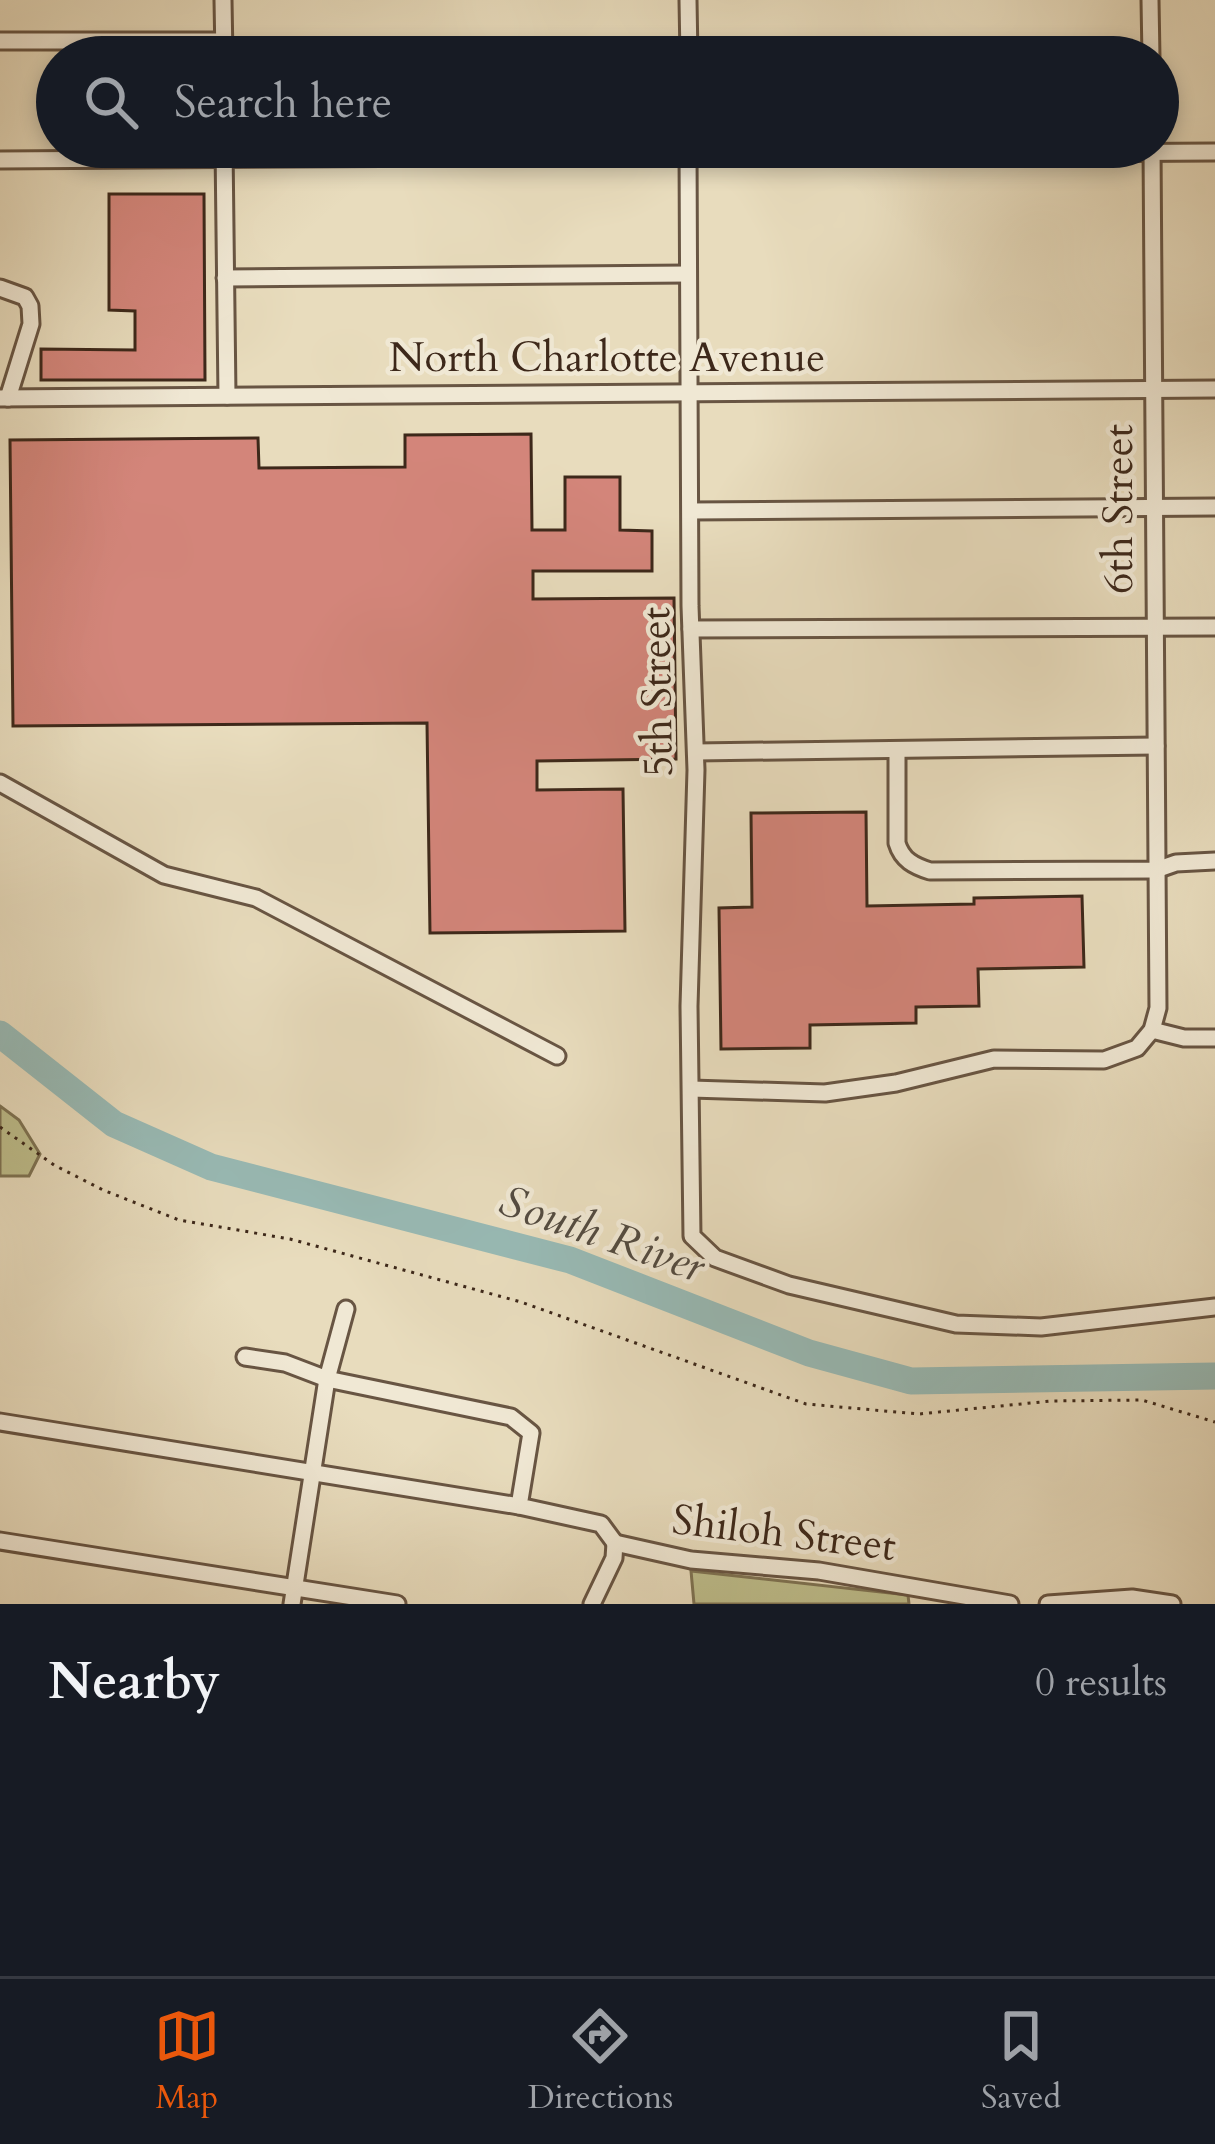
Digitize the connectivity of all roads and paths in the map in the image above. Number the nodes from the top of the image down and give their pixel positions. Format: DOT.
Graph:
graph roads {
  1 [pos="224,0"];
  2 [pos="688,0"];
  3 [pos="1150,0"];
  4 [pos="224,36"];
  5 [pos="688,36"];
  6 [pos="1150,36"];
  7 [pos="0,41"];
  8 [pos="36,42"];
  9 [pos="1179,151"];
  10 [pos="1215,152"];
  11 [pos="36,159"];
  12 [pos="0,160"];
  13 [pos="224,168"];
  14 [pos="688,168"];
  15 [pos="1152,168"];
  16 [pos="688,274"];
  17 [pos="225,278"];
  18 [pos="0,288"];
  19 [pos="1154,389"];
  20 [pos="1215,389"];
  21 [pos="689,393"];
  22 [pos="227,396"];
  23 [pos="4,398"];
  24 [pos="1154,507"];
  25 [pos="1215,507"];
  26 [pos="691,511"];
  27 [pos="1154,627"];
  28 [pos="1215,627"];
  29 [pos="691,629"];
  30 [pos="1156,746"];
  31 [pos="896,751"];
  32 [pos="696,752"];
  33 [pos="0,783"];
  34 [pos="1215,861"];
  35 [pos="1156,870"];
  36 [pos="1152,1030"];
  37 [pos="1215,1038"];
  38 [pos="557,1056"];
  39 [pos="691,1089"];
  40 [pos="0,1127"];
  41 [pos="1215,1307"];
  42 [pos="346,1309"];
  43 [pos="245,1357"];
  44 [pos="327,1379"];
  45 [pos="0,1422"];
  46 [pos="1215,1422"];
  47 [pos="313,1471"];
  48 [pos="519,1506"];
  49 [pos="0,1541"];
  50 [pos="615,1543"];
  51 [pos="293,1596"];
  52 [pos="397,1604"];
  53 [pos="592,1604"];
  54 [pos="1010,1604"];
  55 [pos="1048,1604"];
  56 [pos="1172,1604"];
  1 -- 4 [label="street"];
  2 -- 5 [label="street"];
  3 -- 6 [label="street"];
  7 -- 8 [label="street"];
  9 -- 10 [label="street"];
  11 -- 12 [label="street"];
  13 -- 17 [label="street"];
  14 -- 16 [label="street, 5th Street"];
  15 -- 19 [label="street, 6th Street"];
  16 -- 17 [label="street"];
  16 -- 21 [label="street, 5th Street"];
  17 -- 22 [label="street"];
  18 -- 23 [label="street"];
  19 -- 20 [label="street, North Charlotte Avenue"];
  19 -- 21 [label="street, North Charlotte Avenue"];
  19 -- 24 [label="street, 6th Street"];
  21 -- 22 [label="street, North Charlotte Avenue"];
  21 -- 26 [label="street, 5th Street"];
  22 -- 23 [label="street, North Charlotte Avenue"];
  24 -- 25 [label="street"];
  24 -- 26 [label="street"];
  24 -- 27 [label="street, 6th Street"];
  26 -- 29 [label="street, 5th Street"];
  27 -- 28 [label="street"];
  27 -- 29 [label="street"];
  27 -- 30 [label="street, 6th Street"];
  29 -- 32 [label="street, 5th Street"];
  30 -- 31 [label="street"];
  30 -- 35 [label="street, 6th Street"];
  31 -- 32 [label="street"];
  31 -- 35 [label="street"];
  32 -- 39 [label="street, 5th Street"];
  33 -- 38 [label="street"];
  34 -- 35 [label="street"];
  35 -- 36 [label="street, 6th Street"];
  36 -- 37 [label="street"];
  36 -- 39 [label="street"];
  39 -- 41 [label="street, 5th Street"];
  40 -- 46 [label="path"];
  42 -- 44 [label="street"];
  43 -- 44 [label="street"];
  44 -- 47 [label="street"];
  44 -- 48 [label="street"];
  45 -- 47 [label="street"];
  47 -- 48 [label="street"];
  47 -- 51 [label="street"];
  48 -- 50 [label="street"];
  49 -- 51 [label="street"];
  50 -- 53 [label="street, Shiloh Street"];
  50 -- 54 [label="street, Shiloh Street"];
  51 -- 52 [label="street"];
  55 -- 56 [label="street"];
}
